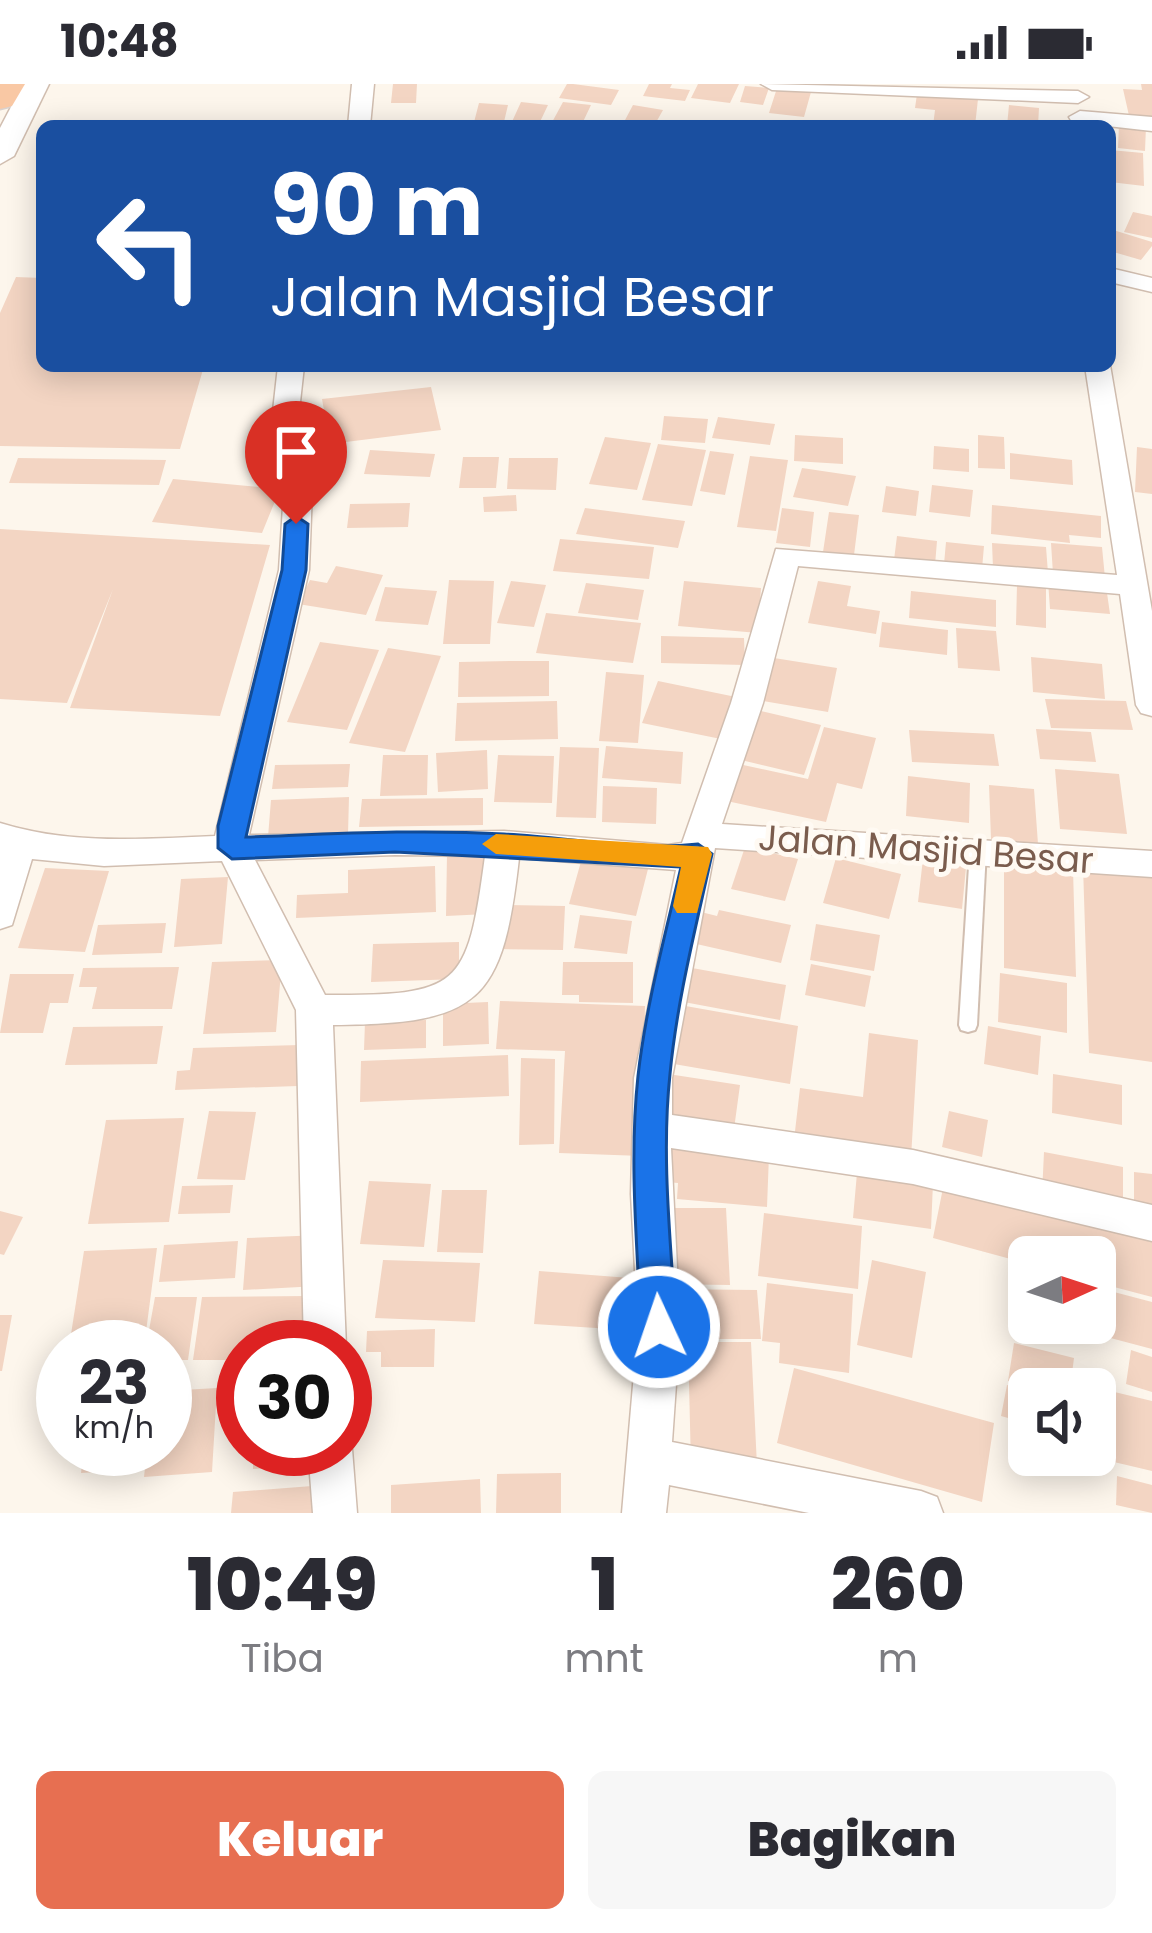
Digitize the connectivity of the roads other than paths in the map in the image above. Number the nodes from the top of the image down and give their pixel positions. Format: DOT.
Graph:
graph roads {
  1 [pos="8,84"];
  2 [pos="36,84"];
  3 [pos="363,84"];
  4 [pos="772,84"];
  5 [pos="799,85"];
  6 [pos="0,99"];
  7 [pos="1079,106"];
  8 [pos="360,120"];
  9 [pos="1152,124"];
  10 [pos="0,156"];
  11 [pos="1116,276"];
  12 [pos="1152,285"];
  13 [pos="290,372"];
  14 [pos="1099,372"];
  15 [pos="1139,548"];
  16 [pos="1132,586"];
  17 [pos="1152,705"];
  18 [pos="10,841"];
  19 [pos="505,844"];
  20 [pos="700,845"];
  21 [pos="232,848"];
  22 [pos="978,850"];
  23 [pos="1152,864"];
  24 [pos="0,915"];
  25 [pos="314,1010"];
  26 [pos="968,1025"];
  27 [pos="652,1129"];
  28 [pos="1152,1223"];
  29 [pos="324,1320"];
  30 [pos="647,1459"];
  31 [pos="332,1476"];
  32 [pos="335,1513"];
  33 [pos="644,1513"];
  34 [pos="921,1513"];
  1 -- 6 [label="highway"];
  2 -- 10 [label="street"];
  3 -- 8 [label="street"];
  4 -- 5 [label="street"];
  5 -- 7 [label="street"];
  7 -- 9 [label="street"];
  11 -- 12 [label="street"];
  13 -- 21 [label="street"];
  14 -- 15 [label="street"];
  15 -- 16 [label="street"];
  16 -- 17 [label="street"];
  16 -- 20 [label="street"];
  18 -- 21 [label="street, Jalan Masjid Besar"];
  18 -- 24 [label="street"];
  19 -- 20 [label="street, Jalan Masjid Besar"];
  19 -- 21 [label="street, Jalan Masjid Besar"];
  19 -- 25 [label="street"];
  20 -- 22 [label="street, Jalan Masjid Besar"];
  20 -- 27 [label="street"];
  21 -- 25 [label="street"];
  22 -- 23 [label="street, Jalan Masjid Besar"];
  22 -- 26 [label="lane"];
  25 -- 29 [label="street"];
  27 -- 28 [label="street"];
  27 -- 30 [label="street"];
  30 -- 33 [label="street"];
  30 -- 34 [label="street"];
  31 -- 32 [label="street"];
}
